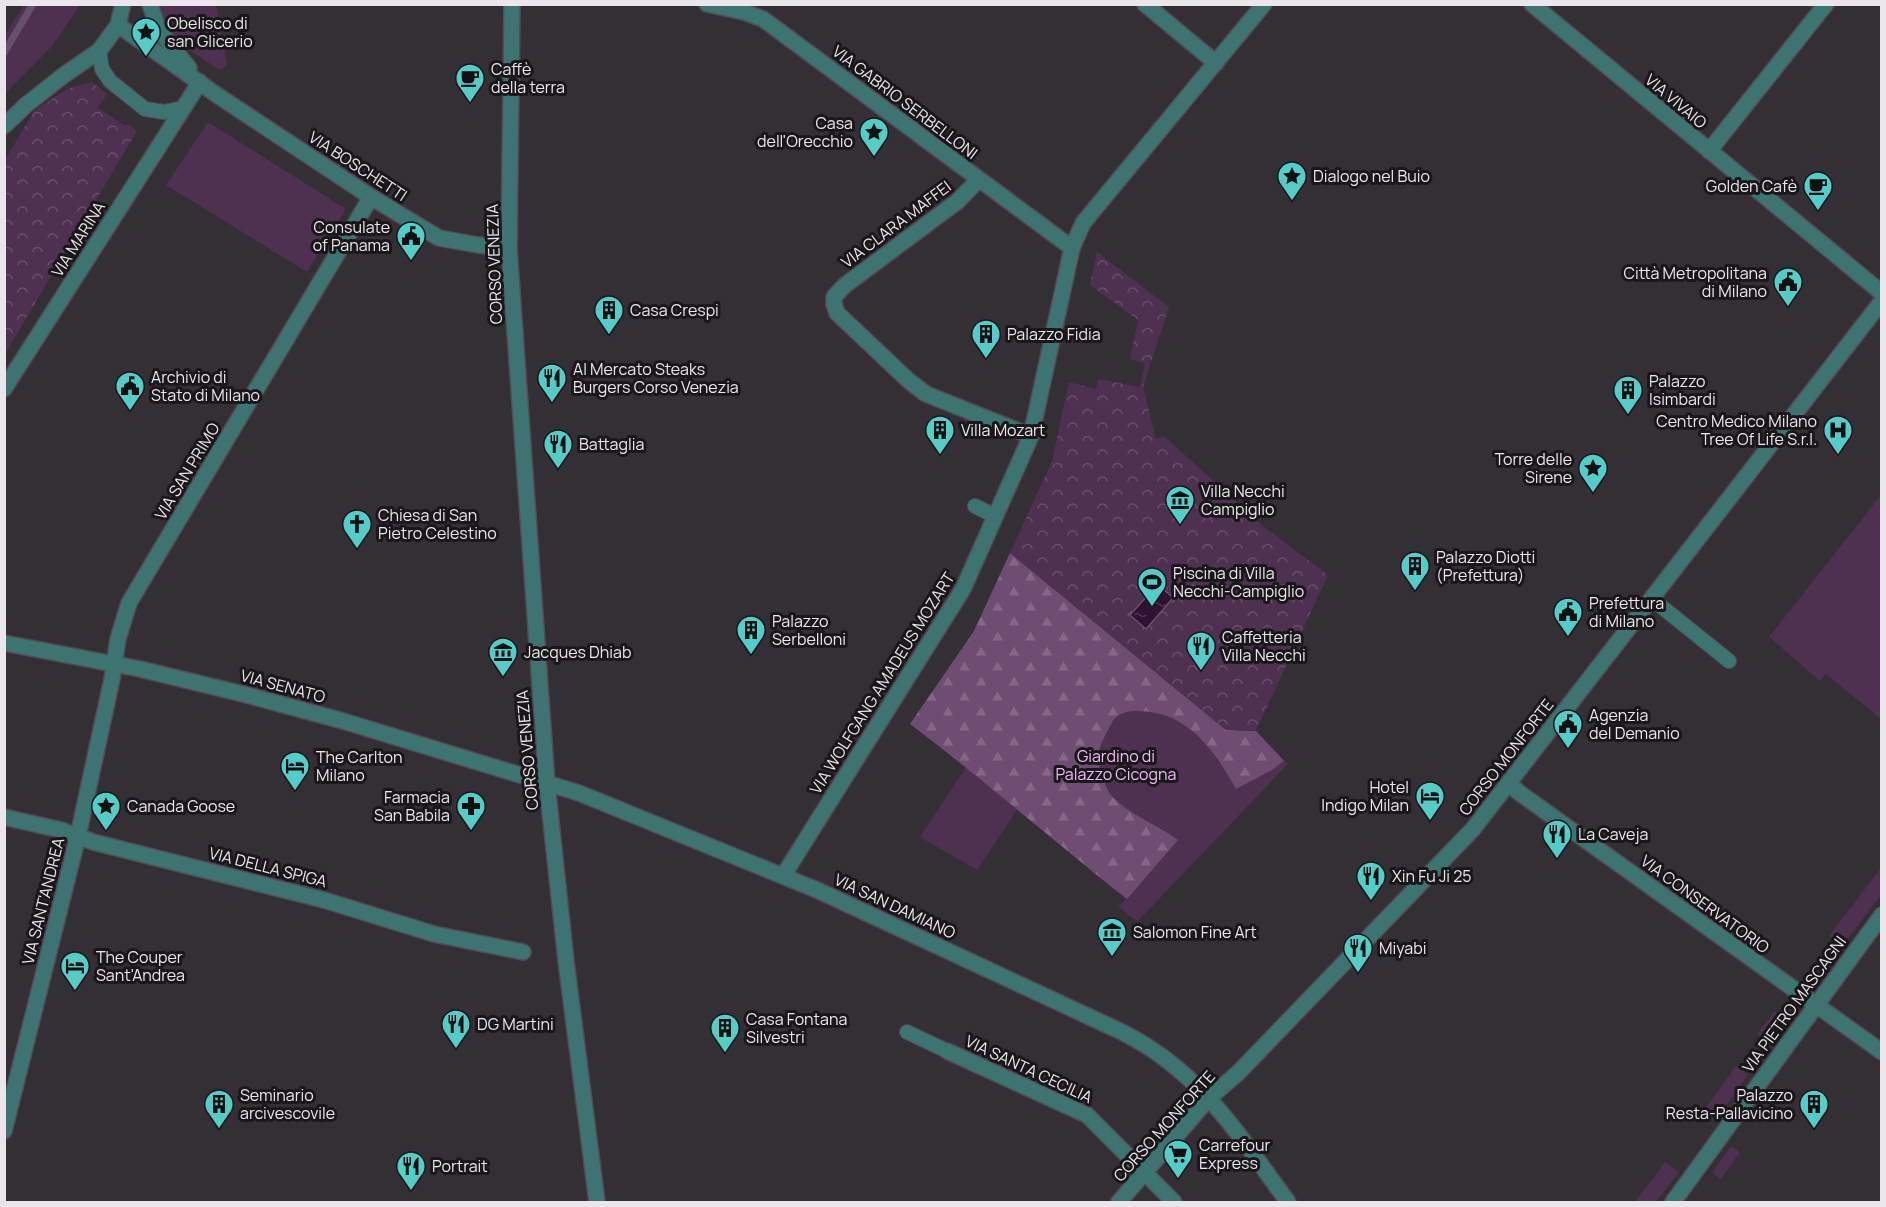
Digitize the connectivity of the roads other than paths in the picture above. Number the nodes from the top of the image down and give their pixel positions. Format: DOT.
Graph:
graph roads {
  1 [pos="123,4"];
  2 [pos="150,4"];
  3 [pos="512,4"];
  4 [pos="1145,4"];
  5 [pos="1264,4"];
  6 [pos="1532,4"];
  7 [pos="1826,4"];
  8 [pos="713,5"];
  9 [pos="118,25"];
  10 [pos="99,51"];
  11 [pos="1216,63"];
  12 [pos="200,82"];
  13 [pos="183,108"];
  14 [pos="4,126"];
  15 [pos="1709,151"];
  16 [pos="979,179"];
  17 [pos="371,197"];
  18 [pos="508,248"];
  19 [pos="1072,248"];
  20 [pos="1881,293"];
  21 [pos="1878,310"];
  22 [pos="4,389"];
  23 [pos="1031,436"];
  24 [pos="975,507"];
  25 [pos="995,516"];
  26 [pos="1652,599"];
  27 [pos="4,643"];
  28 [pos="1729,661"];
  29 [pos="113,671"];
  30 [pos="547,784"];
  31 [pos="1509,784"];
  32 [pos="4,817"];
  33 [pos="78,836"];
  34 [pos="783,876"];
  35 [pos="1881,915"];
  36 [pos="523,952"];
  37 [pos="1816,1005"];
  38 [pos="907,1032"];
  39 [pos="947,1051"];
  40 [pos="1881,1052"];
  41 [pos="1209,1098"];
  42 [pos="4,1131"];
  43 [pos="1145,1173"];
  44 [pos="597,1203"];
  45 [pos="1119,1203"];
  46 [pos="1174,1203"];
  47 [pos="1288,1203"];
  48 [pos="1673,1203"];
  1 -- 9 [label="street"];
  2 -- 12 [label="street"];
  3 -- 18 [label="street, CORSO VENEZIA"];
  4 -- 11 [label="street"];
  5 -- 11 [label="street, VIA WOLFGANG AMADEUS MOZART"];
  6 -- 15 [label="street, VIA VIVAIO"];
  7 -- 15 [label="street"];
  8 -- 16 [label="street, VIA GABRIO SERBELLONI"];
  9 -- 10 [label="street"];
  9 -- 12 [label="street"];
  10 -- 13 [label="lane"];
  10 -- 14 [label="street"];
  11 -- 19 [label="street, VIA WOLFGANG AMADEUS MOZART"];
  12 -- 13 [label="street, VIA MARINA"];
  12 -- 17 [label="street, VIA BOSCHETTI"];
  13 -- 22 [label="street, VIA MARINA"];
  15 -- 20 [label="street, VIA VIVAIO"];
  16 -- 19 [label="street, VIA GABRIO SERBELLONI"];
  16 -- 23 [label="street, VIA CLARA MAFFEI"];
  17 -- 18 [label="street, VIA BOSCHETTI"];
  17 -- 29 [label="street, VIA SAN PRIMO"];
  18 -- 30 [label="street, CORSO VENEZIA"];
  19 -- 23 [label="street, VIA WOLFGANG AMADEUS MOZART"];
  21 -- 26 [label="street, CORSO MONFORTE"];
  23 -- 25 [label="street, VIA WOLFGANG AMADEUS MOZART"];
  24 -- 25 [label="lane"];
  25 -- 34 [label="street, VIA WOLFGANG AMADEUS MOZART"];
  26 -- 28 [label="lane"];
  26 -- 31 [label="street, CORSO MONFORTE"];
  27 -- 29 [label="street, VIA SENATO"];
  29 -- 30 [label="street, VIA SENATO"];
  29 -- 33 [label="street, VIA SANT'ANDREA"];
  30 -- 34 [label="street, VIA SAN DAMIANO"];
  30 -- 44 [label="street, CORSO VENEZIA"];
  31 -- 37 [label="street, VIA CONSERVATORIO"];
  31 -- 41 [label="street, CORSO MONFORTE"];
  32 -- 33 [label="street, VIA DELLA SPIGA"];
  33 -- 36 [label="street, VIA DELLA SPIGA"];
  33 -- 42 [label="street, VIA SANT'ANDREA"];
  34 -- 41 [label="street, VIA SAN DAMIANO"];
  35 -- 37 [label="street, VIA PIETRO MASCAGNI"];
  37 -- 40 [label="street, VIA CONSERVATORIO"];
  37 -- 48 [label="street, VIA PIETRO MASCAGNI"];
  38 -- 39 [label="lane"];
  39 -- 43 [label="street, VIA SANTA CECILIA"];
  41 -- 43 [label="street, CORSO MONFORTE"];
  41 -- 47 [label="street, VIA SAN DAMIANO"];
  43 -- 45 [label="street, CORSO MONFORTE"];
  43 -- 46 [label="street, VIA SANTA CECILIA"];
}
